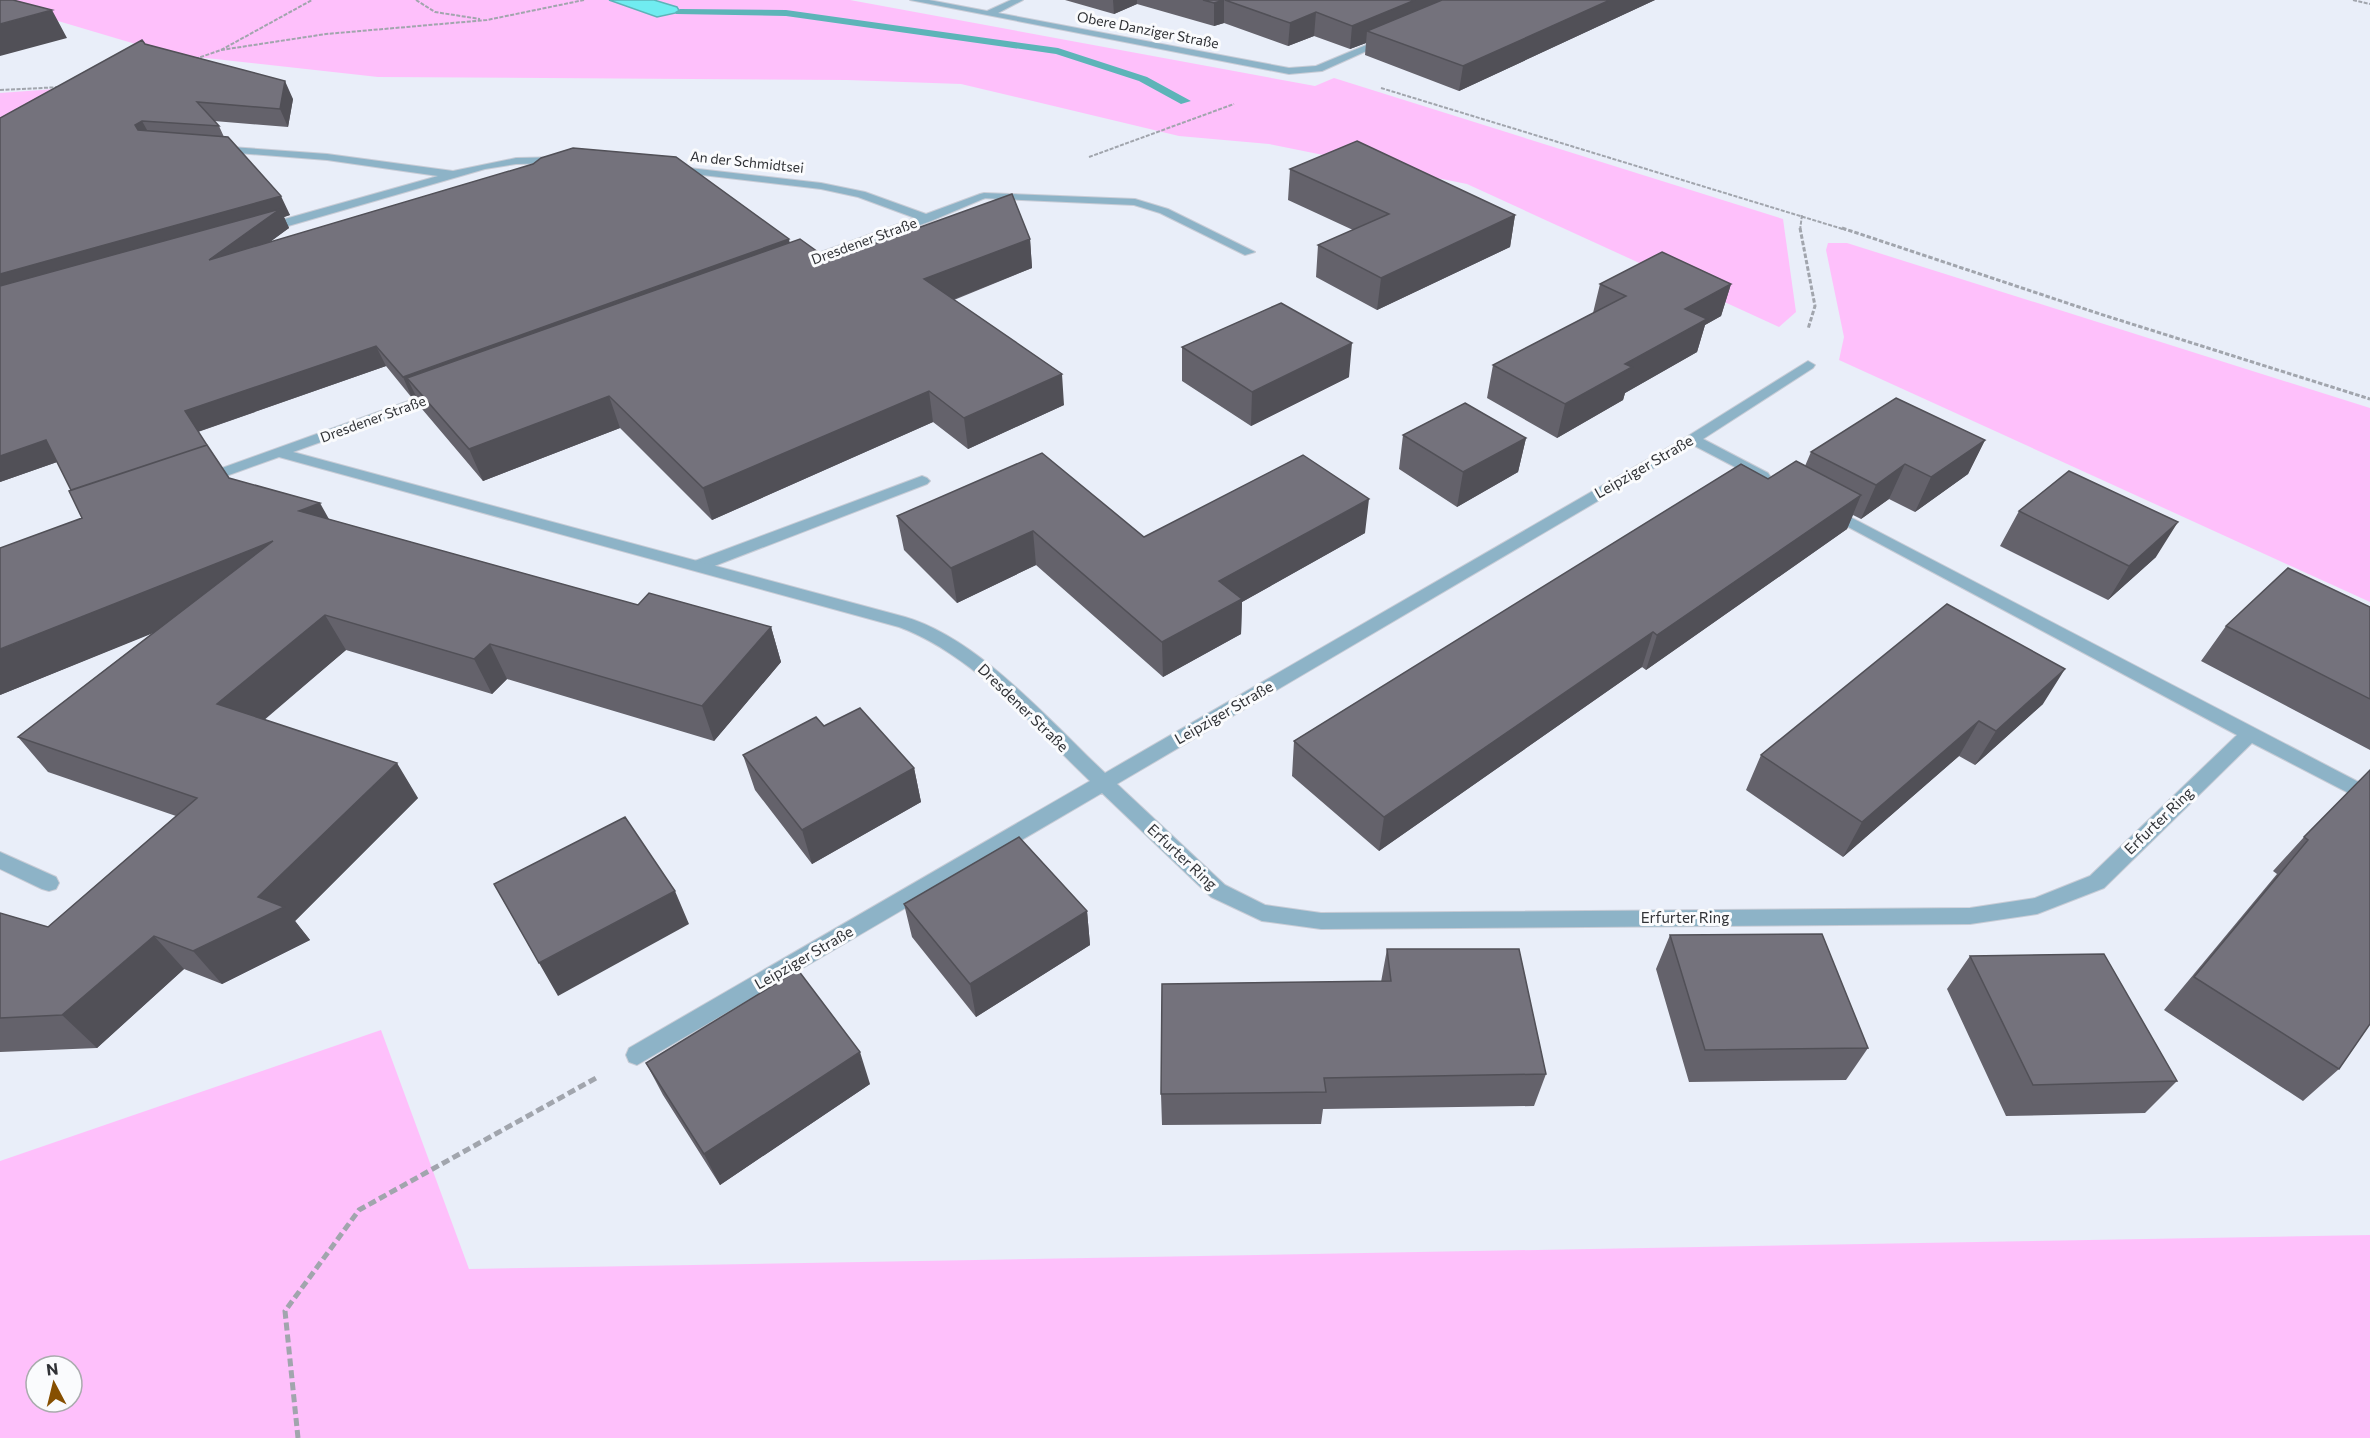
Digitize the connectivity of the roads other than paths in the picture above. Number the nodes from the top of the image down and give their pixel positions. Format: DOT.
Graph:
graph roads {
  1 [pos="915,0"];
  2 [pos="1018,0"];
  3 [pos="988,14"];
  4 [pos="1395,37"];
  5 [pos="199,147"];
  6 [pos="578,161"];
  7 [pos="657,168"];
  8 [pos="454,175"];
  9 [pos="927,218"];
  10 [pos="247,234"];
  11 [pos="1249,252"];
  12 [pos="782,271"];
  13 [pos="1808,365"];
  14 [pos="458,388"];
  15 [pos="1692,439"];
  16 [pos="280,453"];
  17 [pos="922,481"];
  18 [pos="190,484"];
  19 [pos="1777,484"];
  20 [pos="1819,506"];
  21 [pos="698,566"];
  22 [pos="2249,734"];
  23 [pos="1103,784"];
  24 [pos="2370,797"];
  25 [pos="0,860"];
  26 [pos="49,883"];
  27 [pos="637,1055"];
  1 -- 3 [label="street, Obere Danziger Straße"];
  2 -- 3 [label="street"];
  3 -- 4 [label="street, Obere Danziger Straße"];
  5 -- 8 [label="street"];
  6 -- 8 [label="street"];
  7 -- 9 [label="street, An der Schmidtsei"];
  8 -- 10 [label="street"];
  9 -- 11 [label="street, Dresdener Straße"];
  9 -- 12 [label="street, Dresdener Straße"];
  13 -- 15 [label="street, Leipziger Straße"];
  14 -- 16 [label="street, Dresdener Straße"];
  15 -- 19 [label="street"];
  15 -- 23 [label="street, Leipziger Straße"];
  16 -- 18 [label="street, Dresdener Straße"];
  16 -- 21 [label="street, Dresdener Straße"];
  17 -- 21 [label="street"];
  20 -- 22 [label="street"];
  21 -- 23 [label="street, Dresdener Straße"];
  22 -- 23 [label="street, Erfurter Ring"];
  22 -- 24 [label="street"];
  23 -- 27 [label="street, Leipziger Straße"];
  25 -- 26 [label="street"];
}
